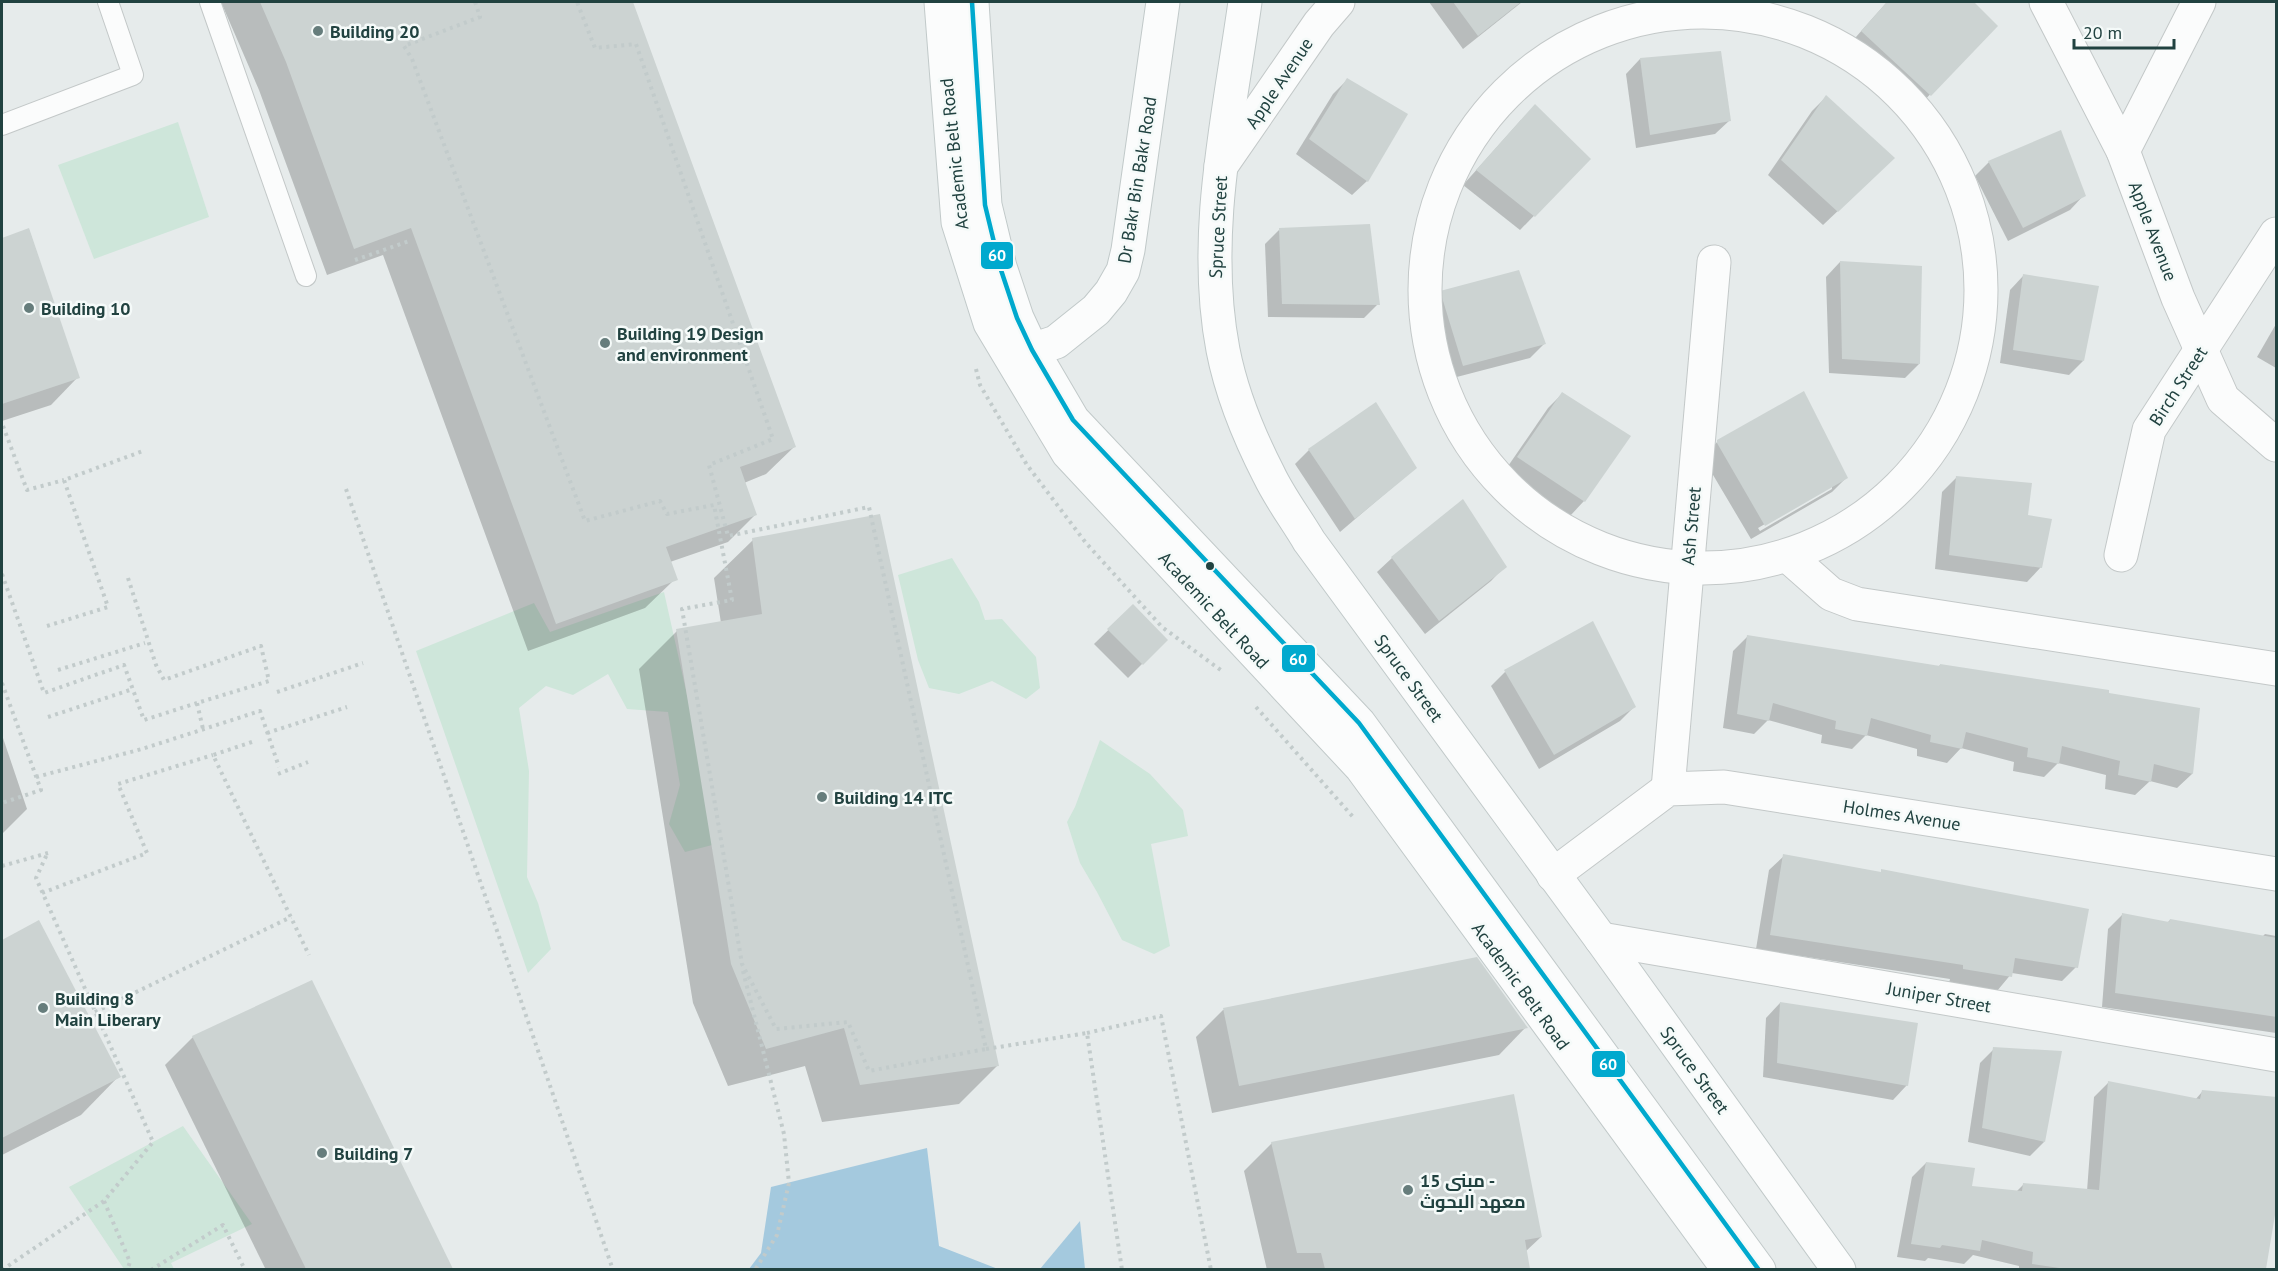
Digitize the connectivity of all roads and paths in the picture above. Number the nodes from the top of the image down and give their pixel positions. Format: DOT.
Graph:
graph roads {
  1 [pos="108,2"];
  2 [pos="210,2"];
  3 [pos="475,2"];
  4 [pos="577,2"];
  5 [pos="940,2"];
  6 [pos="972,2"];
  7 [pos="1163,2"];
  8 [pos="1245,2"];
  9 [pos="1338,2"];
  10 [pos="2046,2"];
  11 [pos="2199,2"];
  12 [pos="2,125"];
  13 [pos="2123,151"];
  14 [pos="1221,166"];
  15 [pos="2277,234"];
  16 [pos="409,241"];
  17 [pos="354,260"];
  18 [pos="1714,262"];
  19 [pos="306,276"];
  20 [pos="1032,350"];
  21 [pos="2201,350"];
  22 [pos="3,426"];
  23 [pos="2277,446"];
  24 [pos="143,451"];
  25 [pos="64,480"];
  26 [pos="346,489"];
  27 [pos="2121,555"];
  28 [pos="1788,556"];
  29 [pos="1688,569"];
  30 [pos="2,574"];
  31 [pos="128,578"];
  32 [pos="47,626"];
  33 [pos="145,643"];
  34 [pos="363,663"];
  35 [pos="2277,669"];
  36 [pos="58,670"];
  37 [pos="2,683"];
  38 [pos="130,690"];
  39 [pos="277,692"];
  40 [pos="197,703"];
  41 [pos="347,706"];
  42 [pos="48,717"];
  43 [pos="203,729"];
  44 [pos="267,733"];
  45 [pos="252,742"];
  46 [pos="213,755"];
  47 [pos="308,762"];
  48 [pos="279,767"];
  49 [pos="278,774"];
  50 [pos="36,777"];
  51 [pos="1668,789"];
  52 [pos="2,803"];
  53 [pos="2,866"];
  54 [pos="2277,874"];
  55 [pos="1553,875"];
  56 [pos="42,893"];
  57 [pos="291,917"];
  58 [pos="1601,939"];
  59 [pos="309,955"];
  60 [pos="742,964"];
  61 [pos="95,1012"];
  62 [pos="1087,1033"];
  63 [pos="986,1049"];
  64 [pos="2277,1055"];
  65 [pos="104,1201"];
  66 [pos="2,1269"];
  67 [pos="127,1269"];
  68 [pos="151,1269"];
  69 [pos="245,1269"];
  70 [pos="613,1269"];
  71 [pos="755,1269"];
  72 [pos="1122,1269"];
  73 [pos="1211,1269"];
  74 [pos="1729,1269"];
  75 [pos="1759,1269"];
  76 [pos="1839,1269"];
  1 -- 12 [label="lane"];
  2 -- 19 [label="lane"];
  3 -- 60 [label="path"];
  4 -- 63 [label="path"];
  5 -- 74 [label="street, Academic Belt Road"];
  6 -- 20 [label="street, Academic Belt Road"];
  7 -- 20 [label="street, Dr Bakr Bin Bakr Road"];
  8 -- 14 [label="street, Spruce Street"];
  9 -- 14 [label="street, Apple Avenue"];
  10 -- 13 [label="street, Apple Avenue"];
  11 -- 13 [label="street"];
  13 -- 21 [label="street, Apple Avenue"];
  14 -- 55 [label="street, Spruce Street"];
  15 -- 21 [label="street, Birch Street"];
  16 -- 17 [label="path"];
  18 -- 29 [label="street, Ash Street"];
  20 -- 75 [label="street, Academic Belt Road"];
  21 -- 23 [label="street, Apple Avenue"];
  21 -- 27 [label="street, Birch Street"];
  22 -- 25 [label="path"];
  24 -- 25 [label="path"];
  25 -- 32 [label="path"];
  26 -- 70 [label="path"];
  28 -- 29 [label="street"];
  28 -- 29 [label="street"];
  28 -- 35 [label="street"];
  29 -- 51 [label="street, Ash Street"];
  30 -- 40 [label="path"];
  31 -- 40 [label="path"];
  33 -- 36 [label="path"];
  34 -- 39 [label="path"];
  37 -- 50 [label="path"];
  38 -- 42 [label="path"];
  40 -- 43 [label="path"];
  41 -- 44 [label="path"];
  43 -- 44 [label="path"];
  43 -- 50 [label="path"];
  44 -- 48 [label="path"];
  45 -- 46 [label="path"];
  46 -- 56 [label="path"];
  46 -- 57 [label="path"];
  47 -- 49 [label="path"];
  50 -- 52 [label="path"];
  51 -- 54 [label="street, Holmes Avenue"];
  51 -- 55 [label="street"];
  53 -- 56 [label="path"];
  55 -- 58 [label="street, Spruce Street"];
  56 -- 61 [label="path"];
  57 -- 59 [label="path"];
  57 -- 61 [label="path"];
  58 -- 64 [label="street, Juniper Street"];
  58 -- 76 [label="street, Spruce Street"];
  60 -- 63 [label="path"];
  60 -- 71 [label="path"];
  61 -- 65 [label="path"];
  62 -- 63 [label="path"];
  62 -- 72 [label="path"];
  62 -- 73 [label="path"];
  65 -- 66 [label="path"];
  65 -- 67 [label="path"];
  68 -- 69 [label="path"];
}
